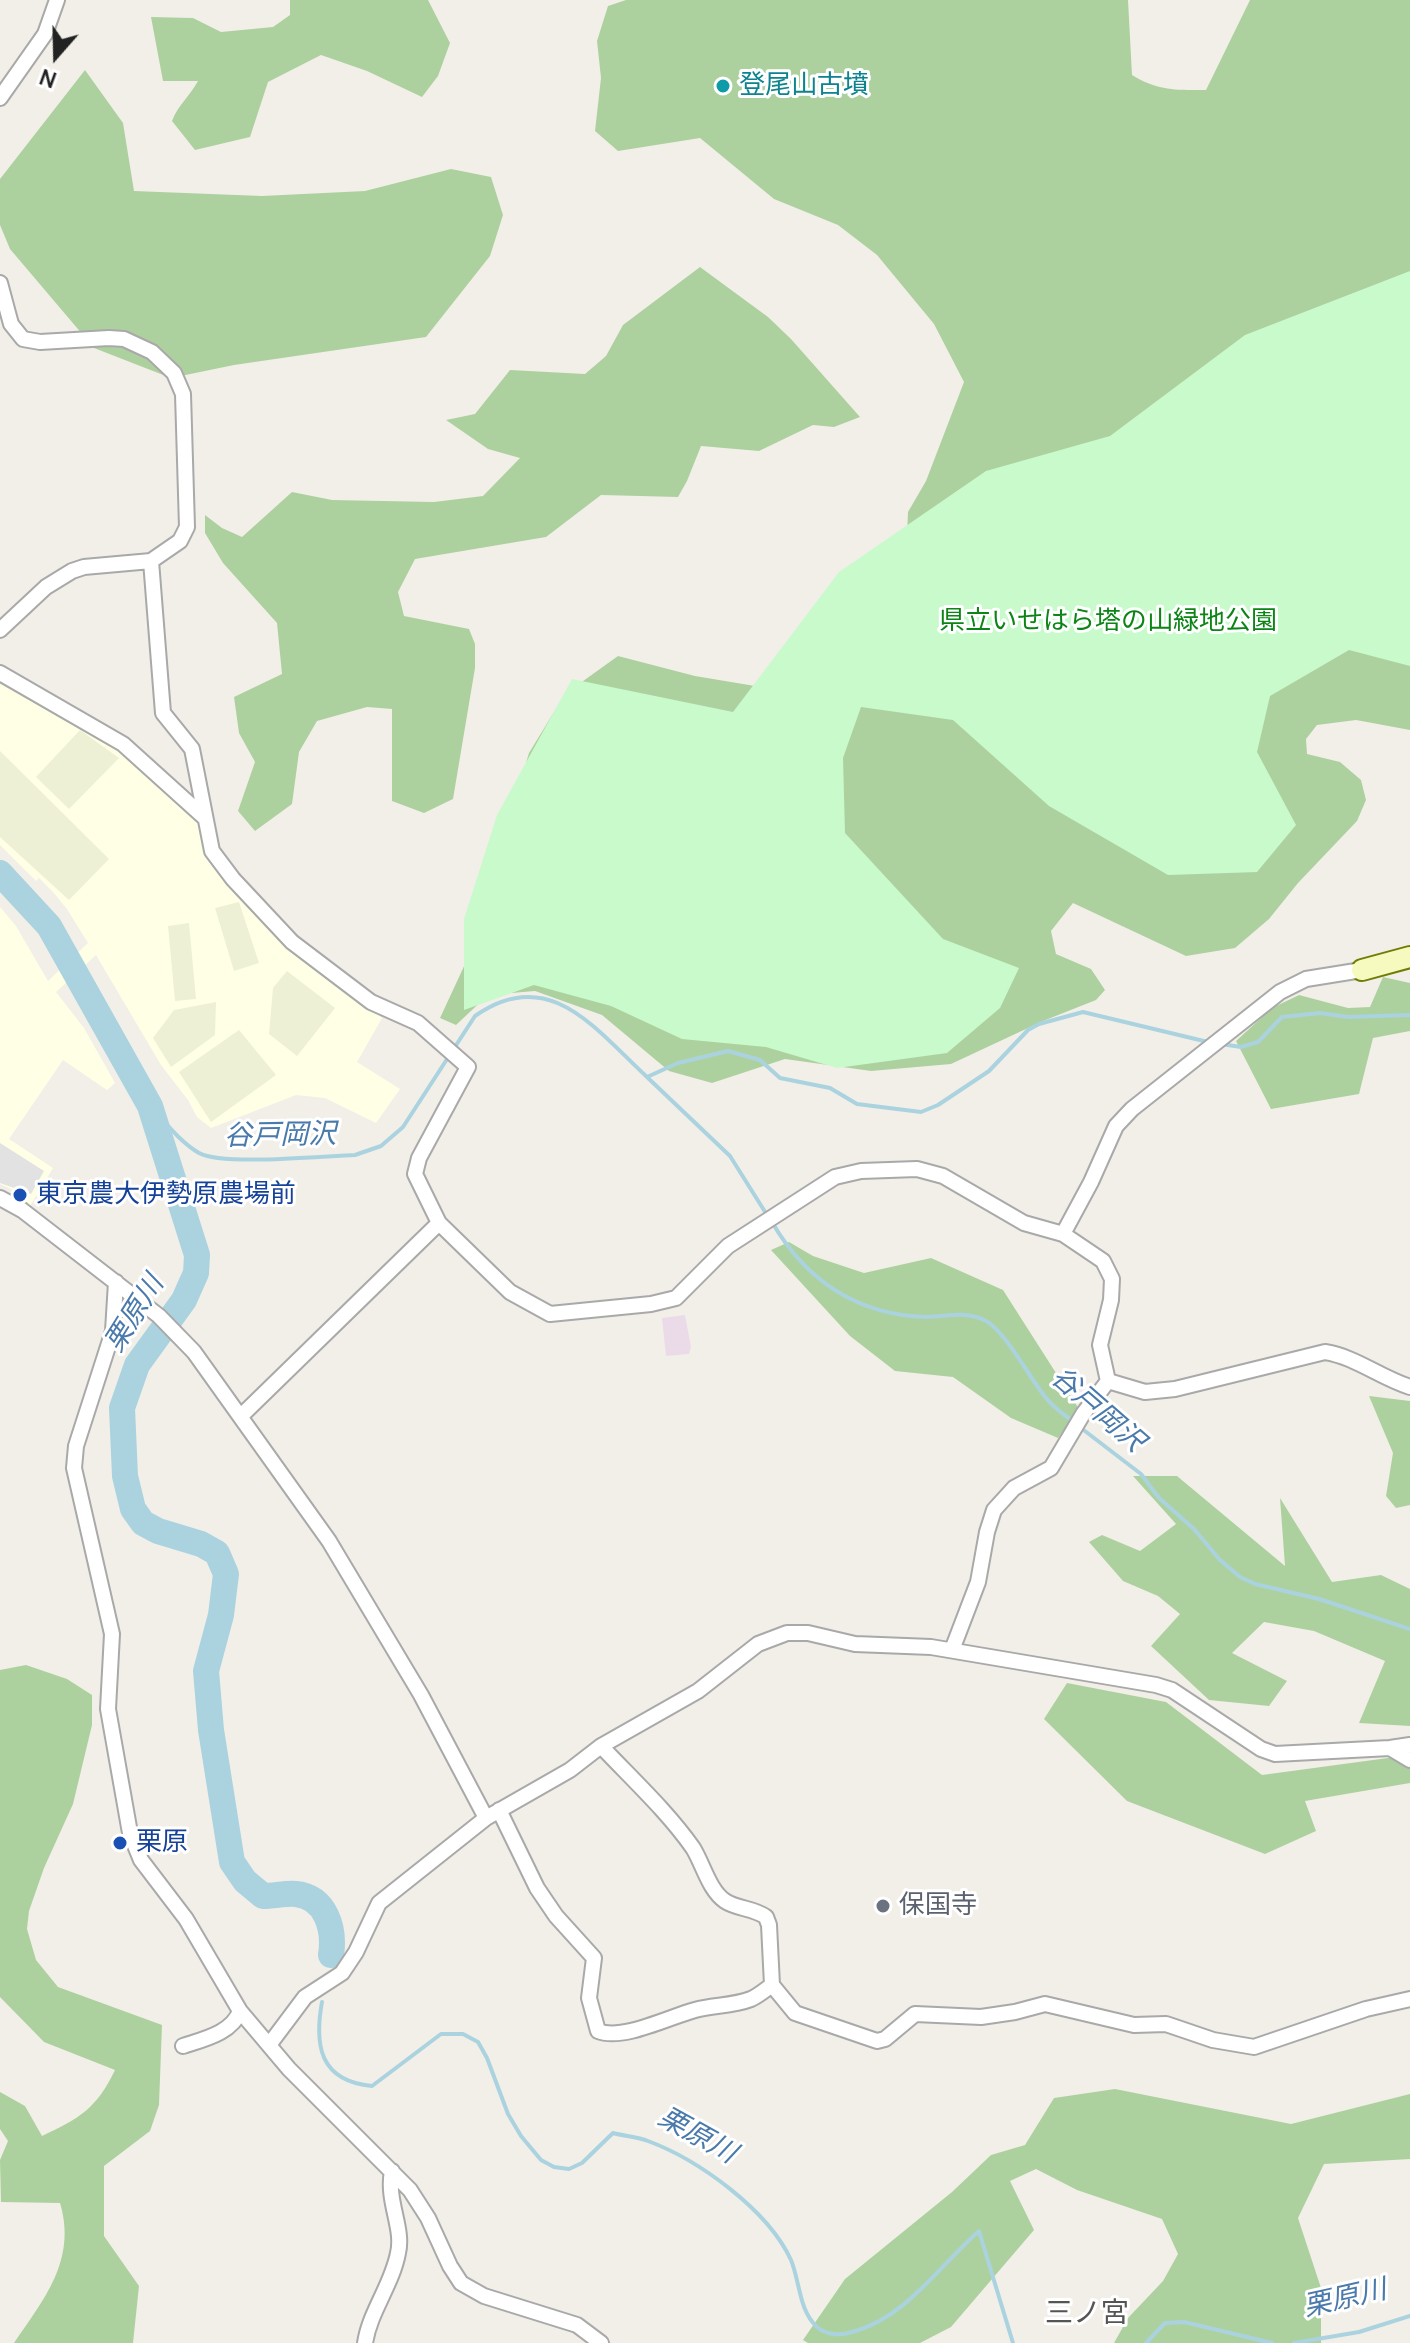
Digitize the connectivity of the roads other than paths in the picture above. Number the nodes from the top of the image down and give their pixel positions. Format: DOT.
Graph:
graph roads {
  1 [pos="57,0"];
  2 [pos="0,98"];
  3 [pos="0,283"];
  4 [pos="151,561"];
  5 [pos="0,630"];
  6 [pos="0,673"];
  7 [pos="205,818"];
  8 [pos="1410,957"];
  9 [pos="1362,970"];
  10 [pos="0,1198"];
  11 [pos="439,1223"];
  12 [pos="1063,1234"];
  13 [pos="116,1282"];
  14 [pos="1108,1381"];
  15 [pos="1410,1387"];
  16 [pos="241,1416"];
  17 [pos="952,1650"];
  18 [pos="1410,1745"];
  19 [pos="601,1746"];
  20 [pos="1390,1748"];
  21 [pos="1410,1760"];
  22 [pos="493,1814"];
  23 [pos="772,1985"];
  24 [pos="1410,1999"];
  25 [pos="240,2011"];
  26 [pos="269,2045"];
  27 [pos="183,2046"];
  28 [pos="392,2171"];
  29 [pos="365,2343"];
  30 [pos="601,2343"];
  1 -- 2 [label="street"];
  3 -- 4 [label="street"];
  4 -- 5 [label="street"];
  4 -- 7 [label="street"];
  6 -- 7 [label="street"];
  7 -- 11 [label="street"];
  8 -- 9 [label="street"];
  9 -- 12 [label="street"];
  10 -- 13 [label="street"];
  11 -- 12 [label="street"];
  11 -- 16 [label="street"];
  12 -- 14 [label="street"];
  13 -- 16 [label="street"];
  13 -- 25 [label="street"];
  14 -- 15 [label="street"];
  14 -- 17 [label="street"];
  16 -- 22 [label="street"];
  17 -- 19 [label="street"];
  17 -- 20 [label="street"];
  18 -- 20 [label="street"];
  19 -- 22 [label="street"];
  19 -- 23 [label="street"];
  20 -- 21 [label="street"];
  22 -- 23 [label="street"];
  22 -- 26 [label="street"];
  23 -- 24 [label="street"];
  25 -- 26 [label="street"];
  25 -- 27 [label="street"];
  26 -- 28 [label="street"];
  28 -- 29 [label="street"];
  28 -- 30 [label="street"];
}
